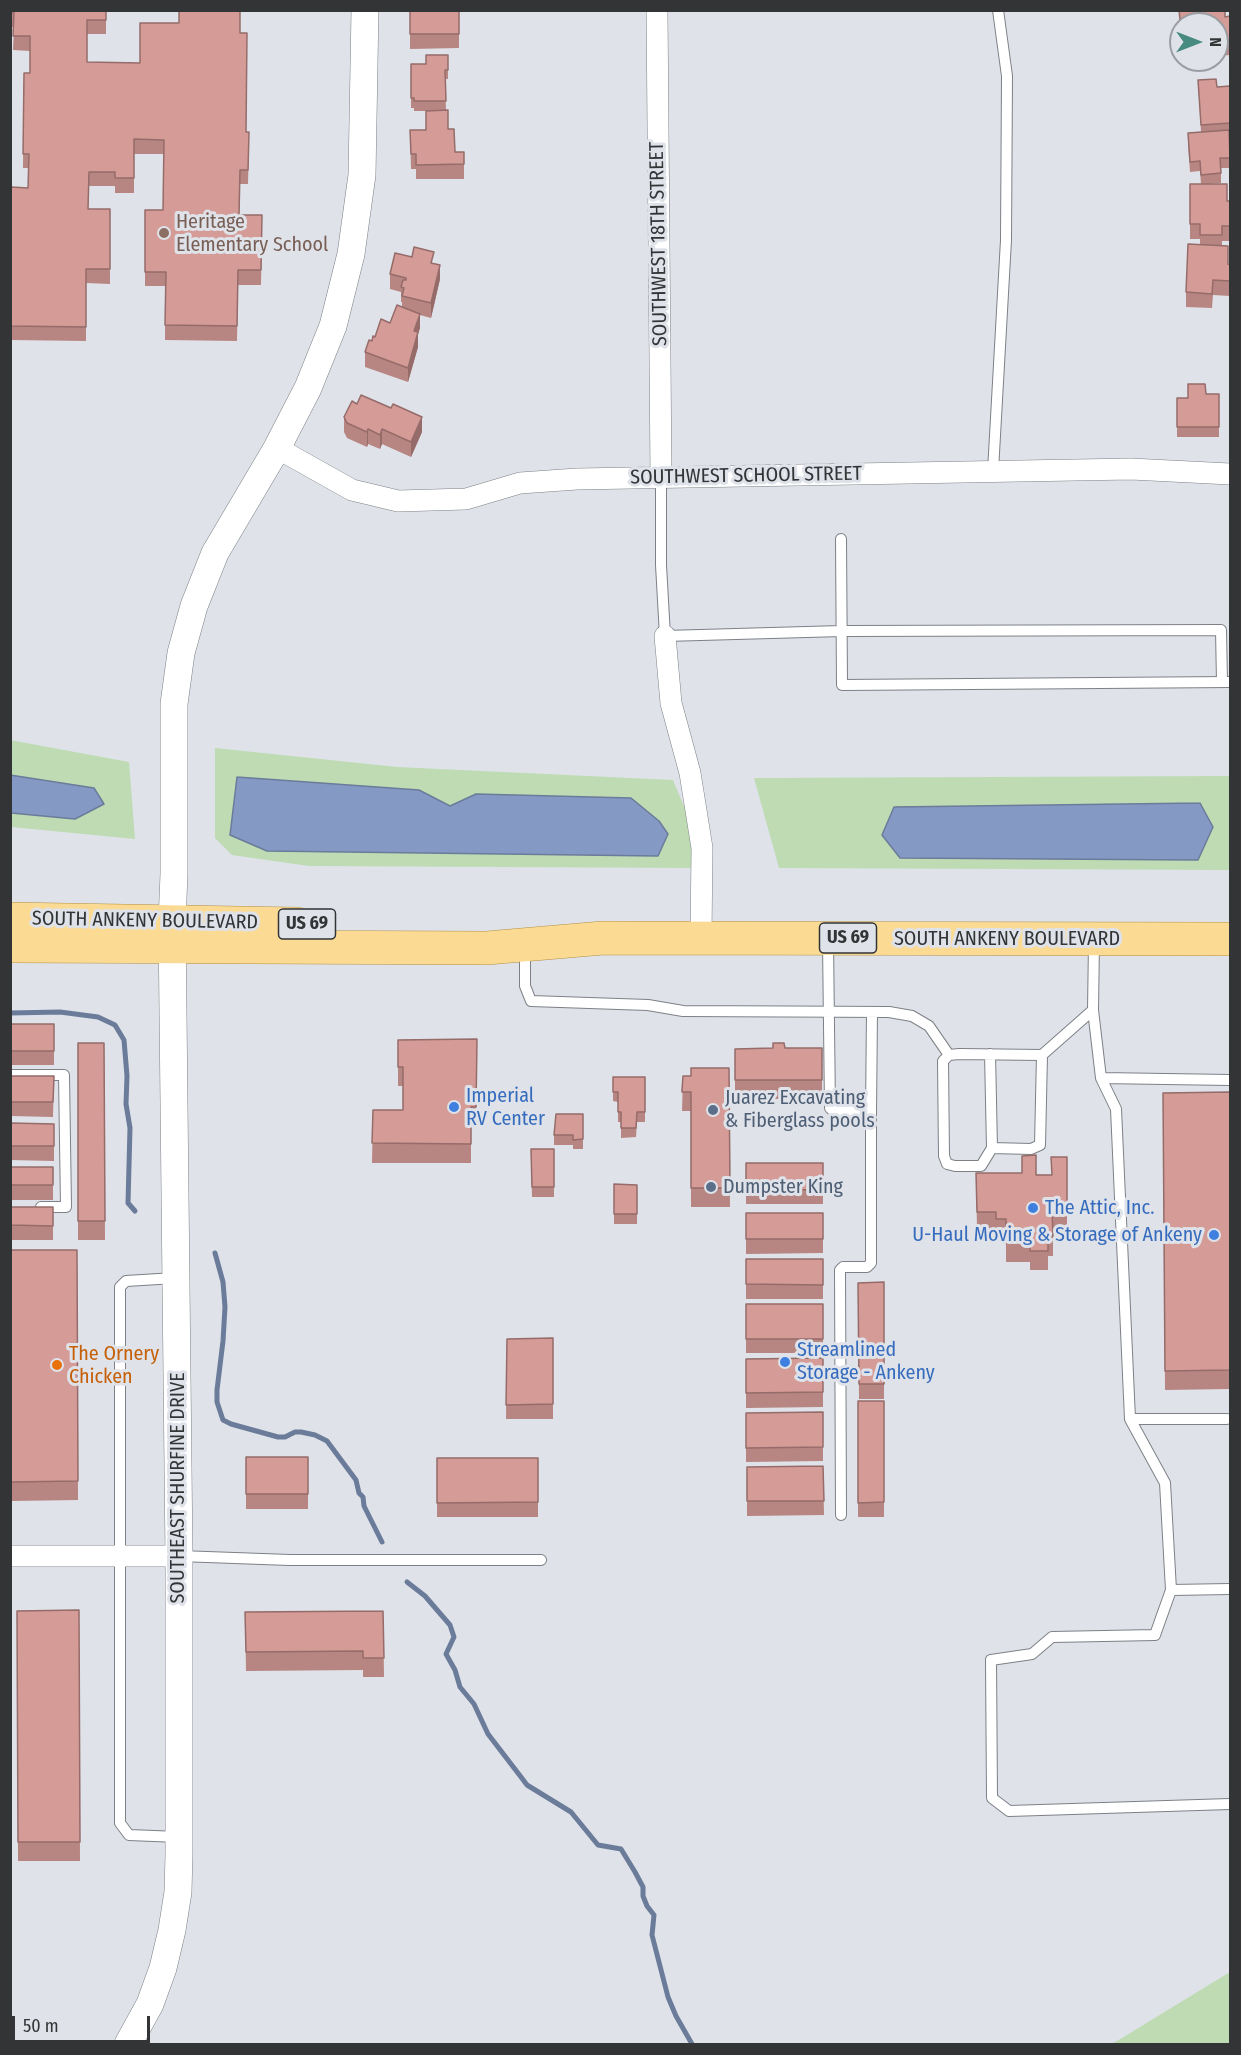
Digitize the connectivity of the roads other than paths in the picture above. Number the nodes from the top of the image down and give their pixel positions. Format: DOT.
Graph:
graph roads {
  1 [pos="365,10"];
  2 [pos="657,10"];
  3 [pos="998,10"];
  4 [pos="277,448"];
  5 [pos="993,471"];
  6 [pos="1230,474"];
  7 [pos="662,477"];
  8 [pos="841,539"];
  9 [pos="842,631"];
  10 [pos="665,636"];
  11 [pos="1226,682"];
  12 [pos="10,919"];
  13 [pos="172,934"];
  14 [pos="603,938"];
  15 [pos="701,938"];
  16 [pos="828,938"];
  17 [pos="1094,939"];
  18 [pos="1230,939"];
  19 [pos="525,945"];
  20 [pos="10,946"];
  21 [pos="1093,1010"];
  22 [pos="829,1011"];
  23 [pos="872,1012"];
  24 [pos="990,1054"];
  25 [pos="949,1055"];
  26 [pos="1042,1055"];
  27 [pos="10,1075"];
  28 [pos="1101,1078"];
  29 [pos="1230,1080"];
  30 [pos="871,1112"];
  31 [pos="992,1148"];
  32 [pos="33,1207"];
  33 [pos="176,1278"];
  34 [pos="1130,1419"];
  35 [pos="1227,1419"];
  36 [pos="841,1515"];
  37 [pos="10,1556"];
  38 [pos="121,1556"];
  39 [pos="178,1556"];
  40 [pos="541,1560"];
  41 [pos="1230,1589"];
  42 [pos="1171,1590"];
  43 [pos="1230,1804"];
  44 [pos="179,1837"];
  45 [pos="128,2044"];
  1 -- 4 [label="street, SOUTHEAST SHURFINE DRIVE"];
  2 -- 7 [label="street, SOUTHWEST 18TH STREET"];
  3 -- 5 [label="lane"];
  4 -- 7 [label="street, SOUTHWEST SCHOOL STREET"];
  4 -- 13 [label="street, SOUTHEAST SHURFINE DRIVE"];
  5 -- 6 [label="street, SOUTHWEST SCHOOL STREET"];
  5 -- 7 [label="street, SOUTHWEST SCHOOL STREET"];
  7 -- 10 [label="lane"];
  8 -- 9 [label="lane"];
  9 -- 10 [label="lane"];
  9 -- 11 [label="lane"];
  9 -- 11 [label="lane"];
  10 -- 15 [label="street"];
  12 -- 13 [label="main road, SOUTH ANKENY BOULEVARD / US 69"];
  13 -- 14 [label="main road, SOUTH ANKENY BOULEVARD / US 69"];
  13 -- 19 [label="main road, SOUTH ANKENY BOULEVARD / US 69"];
  13 -- 20 [label="main road, SOUTH ANKENY BOULEVARD / US 69"];
  13 -- 33 [label="street, SOUTHEAST SHURFINE DRIVE"];
  14 -- 15 [label="main road, SOUTH ANKENY BOULEVARD / US 69"];
  14 -- 19 [label="main road, SOUTH ANKENY BOULEVARD / US 69"];
  15 -- 16 [label="main road, SOUTH ANKENY BOULEVARD / US 69"];
  16 -- 17 [label="main road, SOUTH ANKENY BOULEVARD / US 69"];
  16 -- 22 [label="lane"];
  17 -- 18 [label="main road, SOUTH ANKENY BOULEVARD / US 69"];
  17 -- 21 [label="lane"];
  19 -- 22 [label="lane"];
  21 -- 26 [label="lane"];
  21 -- 28 [label="lane"];
  22 -- 23 [label="lane"];
  22 -- 30 [label="lane"];
  23 -- 25 [label="lane"];
  23 -- 30 [label="lane"];
  24 -- 25 [label="lane"];
  24 -- 26 [label="lane"];
  24 -- 31 [label="lane"];
  25 -- 31 [label="lane"];
  26 -- 31 [label="lane"];
  27 -- 32 [label="lane"];
  28 -- 29 [label="lane"];
  28 -- 34 [label="lane"];
  30 -- 36 [label="lane"];
  33 -- 38 [label="lane"];
  33 -- 39 [label="street, SOUTHEAST SHURFINE DRIVE"];
  34 -- 35 [label="lane"];
  34 -- 42 [label="lane"];
  37 -- 38 [label="street"];
  38 -- 39 [label="street"];
  38 -- 44 [label="lane"];
  39 -- 40 [label="lane"];
  39 -- 44 [label="street, SOUTHEAST SHURFINE DRIVE"];
  41 -- 42 [label="lane"];
  42 -- 43 [label="lane"];
  44 -- 45 [label="street, SOUTHEAST SHURFINE DRIVE"];
}
